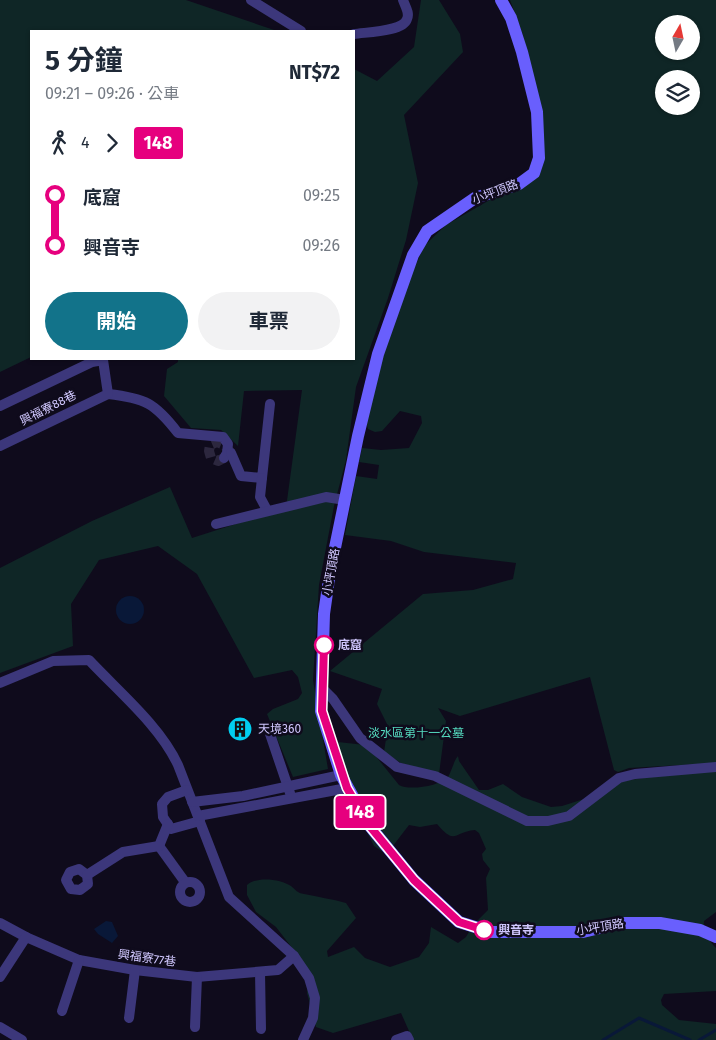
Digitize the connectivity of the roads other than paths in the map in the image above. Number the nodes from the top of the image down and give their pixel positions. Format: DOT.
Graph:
graph roads {
  1 [pos="251,0"];
  2 [pos="403,0"];
  3 [pos="501,0"];
  4 [pos="299,30"];
  5 [pos="355,34"];
  6 [pos="108,394"];
  7 [pos="270,404"];
  8 [pos="0,406"];
  9 [pos="0,446"];
  10 [pos="262,478"];
  11 [pos="345,500"];
  12 [pos="267,510"];
  13 [pos="216,524"];
  14 [pos="0,683"];
  15 [pos="322,688"];
  16 [pos="270,734"];
  17 [pos="716,767"];
  18 [pos="341,775"];
  19 [pos="289,786"];
  20 [pos="347,788"];
  21 [pos="187,790"];
  22 [pos="292,798"];
  23 [pos="192,802"];
  24 [pos="199,818"];
  25 [pos="168,824"];
  26 [pos="159,846"];
  27 [pos="87,875"];
  28 [pos="185,882"];
  29 [pos="0,923"];
  30 [pos="26,937"];
  31 [pos="716,937"];
  32 [pos="294,956"];
  33 [pos="79,960"];
  34 [pos="135,970"];
  35 [pos="260,972"];
  36 [pos="0,977"];
  37 [pos="197,977"];
  38 [pos="62,1011"];
  39 [pos="129,1018"];
  40 [pos="0,1027"];
  41 [pos="195,1027"];
  42 [pos="261,1030"];
  43 [pos="305,1039"];
  44 [pos="22,1040"];
  45 [pos="396,1040"];
  46 [pos="409,1040"];
  1 -- 4 [label="street"];
  2 -- 5 [label="street"];
  3 -- 11 [label="street, 小坪頂路"];
  6 -- 8 [label="street, 興福寮88巷"];
  6 -- 9 [label="street, 興福寮88巷"];
  6 -- 10 [label="street"];
  7 -- 10 [label="street"];
  10 -- 12 [label="street"];
  11 -- 12 [label="street"];
  11 -- 15 [label="street, 小坪頂路"];
  12 -- 13 [label="street"];
  14 -- 21 [label="street"];
  15 -- 17 [label="street"];
  15 -- 18 [label="street, 小坪頂路"];
  16 -- 19 [label="street"];
  18 -- 19 [label="street"];
  18 -- 20 [label="street, 小坪頂路"];
  19 -- 22 [label="street"];
  19 -- 23 [label="street"];
  20 -- 22 [label="street"];
  20 -- 31 [label="street, 小坪頂路"];
  21 -- 23 [label="street"];
  21 -- 25 [label="street"];
  22 -- 24 [label="street"];
  23 -- 24 [label="street"];
  24 -- 25 [label="street"];
  24 -- 32 [label="street"];
  25 -- 26 [label="street"];
  26 -- 27 [label="street"];
  26 -- 28 [label="street"];
  29 -- 30 [label="street, 興福寮77巷"];
  30 -- 33 [label="street, 興福寮77巷"];
  30 -- 36 [label="street"];
  32 -- 35 [label="street, 興福寮77巷"];
  32 -- 43 [label="street"];
  33 -- 34 [label="street, 興福寮77巷"];
  33 -- 38 [label="street"];
  34 -- 37 [label="street, 興福寮77巷"];
  34 -- 39 [label="street"];
  35 -- 37 [label="street, 興福寮77巷"];
  35 -- 42 [label="street"];
  37 -- 41 [label="street"];
  40 -- 44 [label="street"];
  45 -- 46 [label="street"];
}
